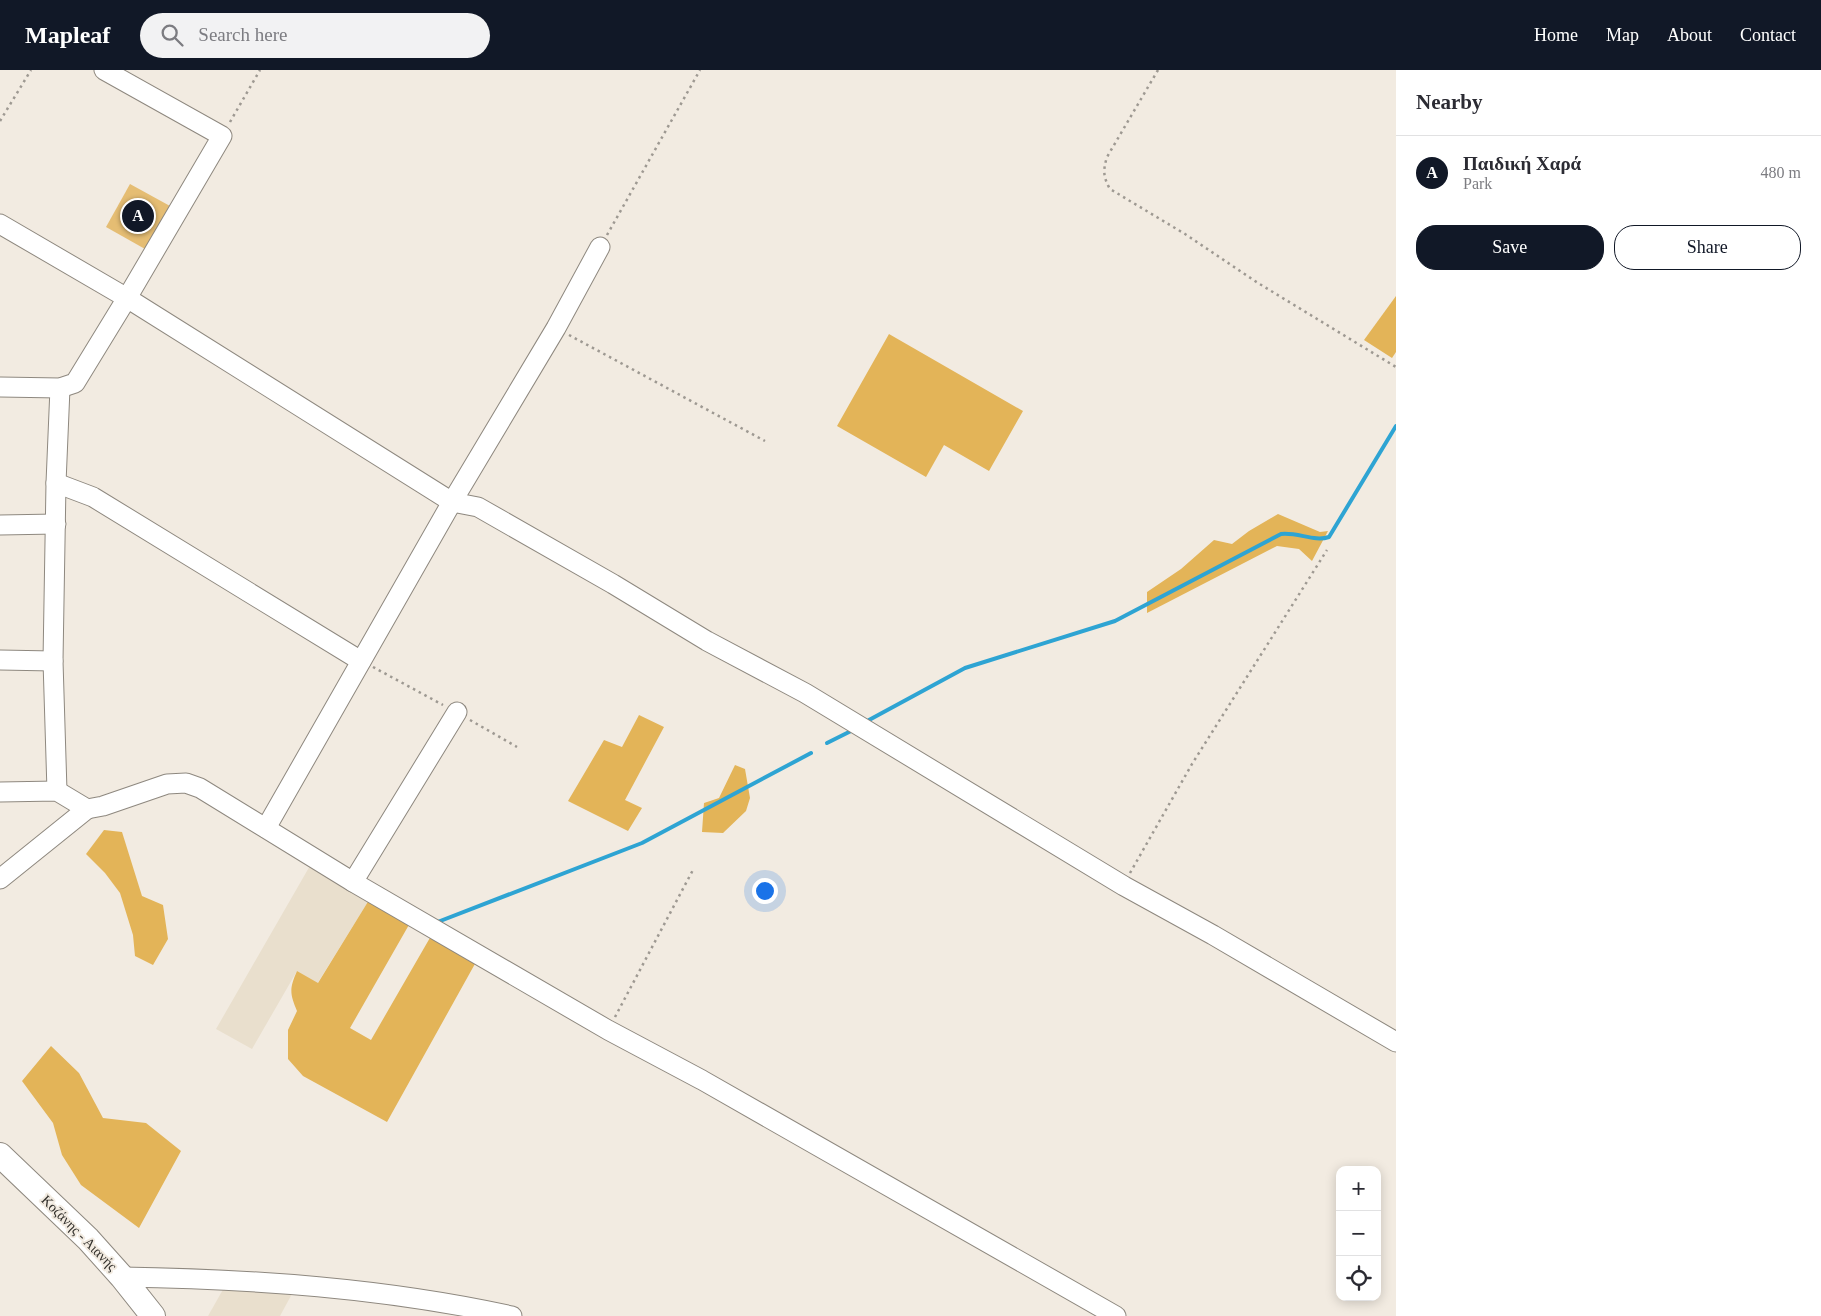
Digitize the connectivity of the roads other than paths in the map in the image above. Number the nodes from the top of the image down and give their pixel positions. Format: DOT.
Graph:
graph roads {
  1 [pos="104,70"];
  2 [pos="0,224"];
  3 [pos="600,247"];
  4 [pos="127,298"];
  5 [pos="0,387"];
  6 [pos="60,388"];
  7 [pos="56,484"];
  8 [pos="452,502"];
  9 [pos="56,524"];
  10 [pos="0,525"];
  11 [pos="0,660"];
  12 [pos="53,660"];
  13 [pos="361,661"];
  14 [pos="457,712"];
  15 [pos="57,791"];
  16 [pos="0,792"];
  17 [pos="87,809"];
  18 [pos="266,828"];
  19 [pos="0,879"];
  20 [pos="352,882"];
  21 [pos="1396,1042"];
  22 [pos="0,1155"];
  23 [pos="122,1278"];
  24 [pos="153,1316"];
  25 [pos="512,1316"];
  26 [pos="1116,1316"];
  1 -- 4 [label="street"];
  2 -- 4 [label="street"];
  3 -- 8 [label="street"];
  4 -- 6 [label="street"];
  4 -- 8 [label="street"];
  5 -- 6 [label="street"];
  6 -- 7 [label="street"];
  7 -- 9 [label="street"];
  7 -- 13 [label="street"];
  8 -- 13 [label="street"];
  8 -- 21 [label="street"];
  9 -- 10 [label="street"];
  9 -- 12 [label="street"];
  11 -- 12 [label="street"];
  12 -- 15 [label="street"];
  13 -- 18 [label="street"];
  14 -- 20 [label="street"];
  15 -- 16 [label="street"];
  15 -- 17 [label="street"];
  17 -- 18 [label="street"];
  17 -- 19 [label="street"];
  18 -- 20 [label="street"];
  20 -- 26 [label="street"];
  22 -- 23 [label="main road, Κοζάνης - Αιανής"];
  23 -- 24 [label="main road, Κοζάνης - Αιανής"];
  23 -- 25 [label="street"];
}
